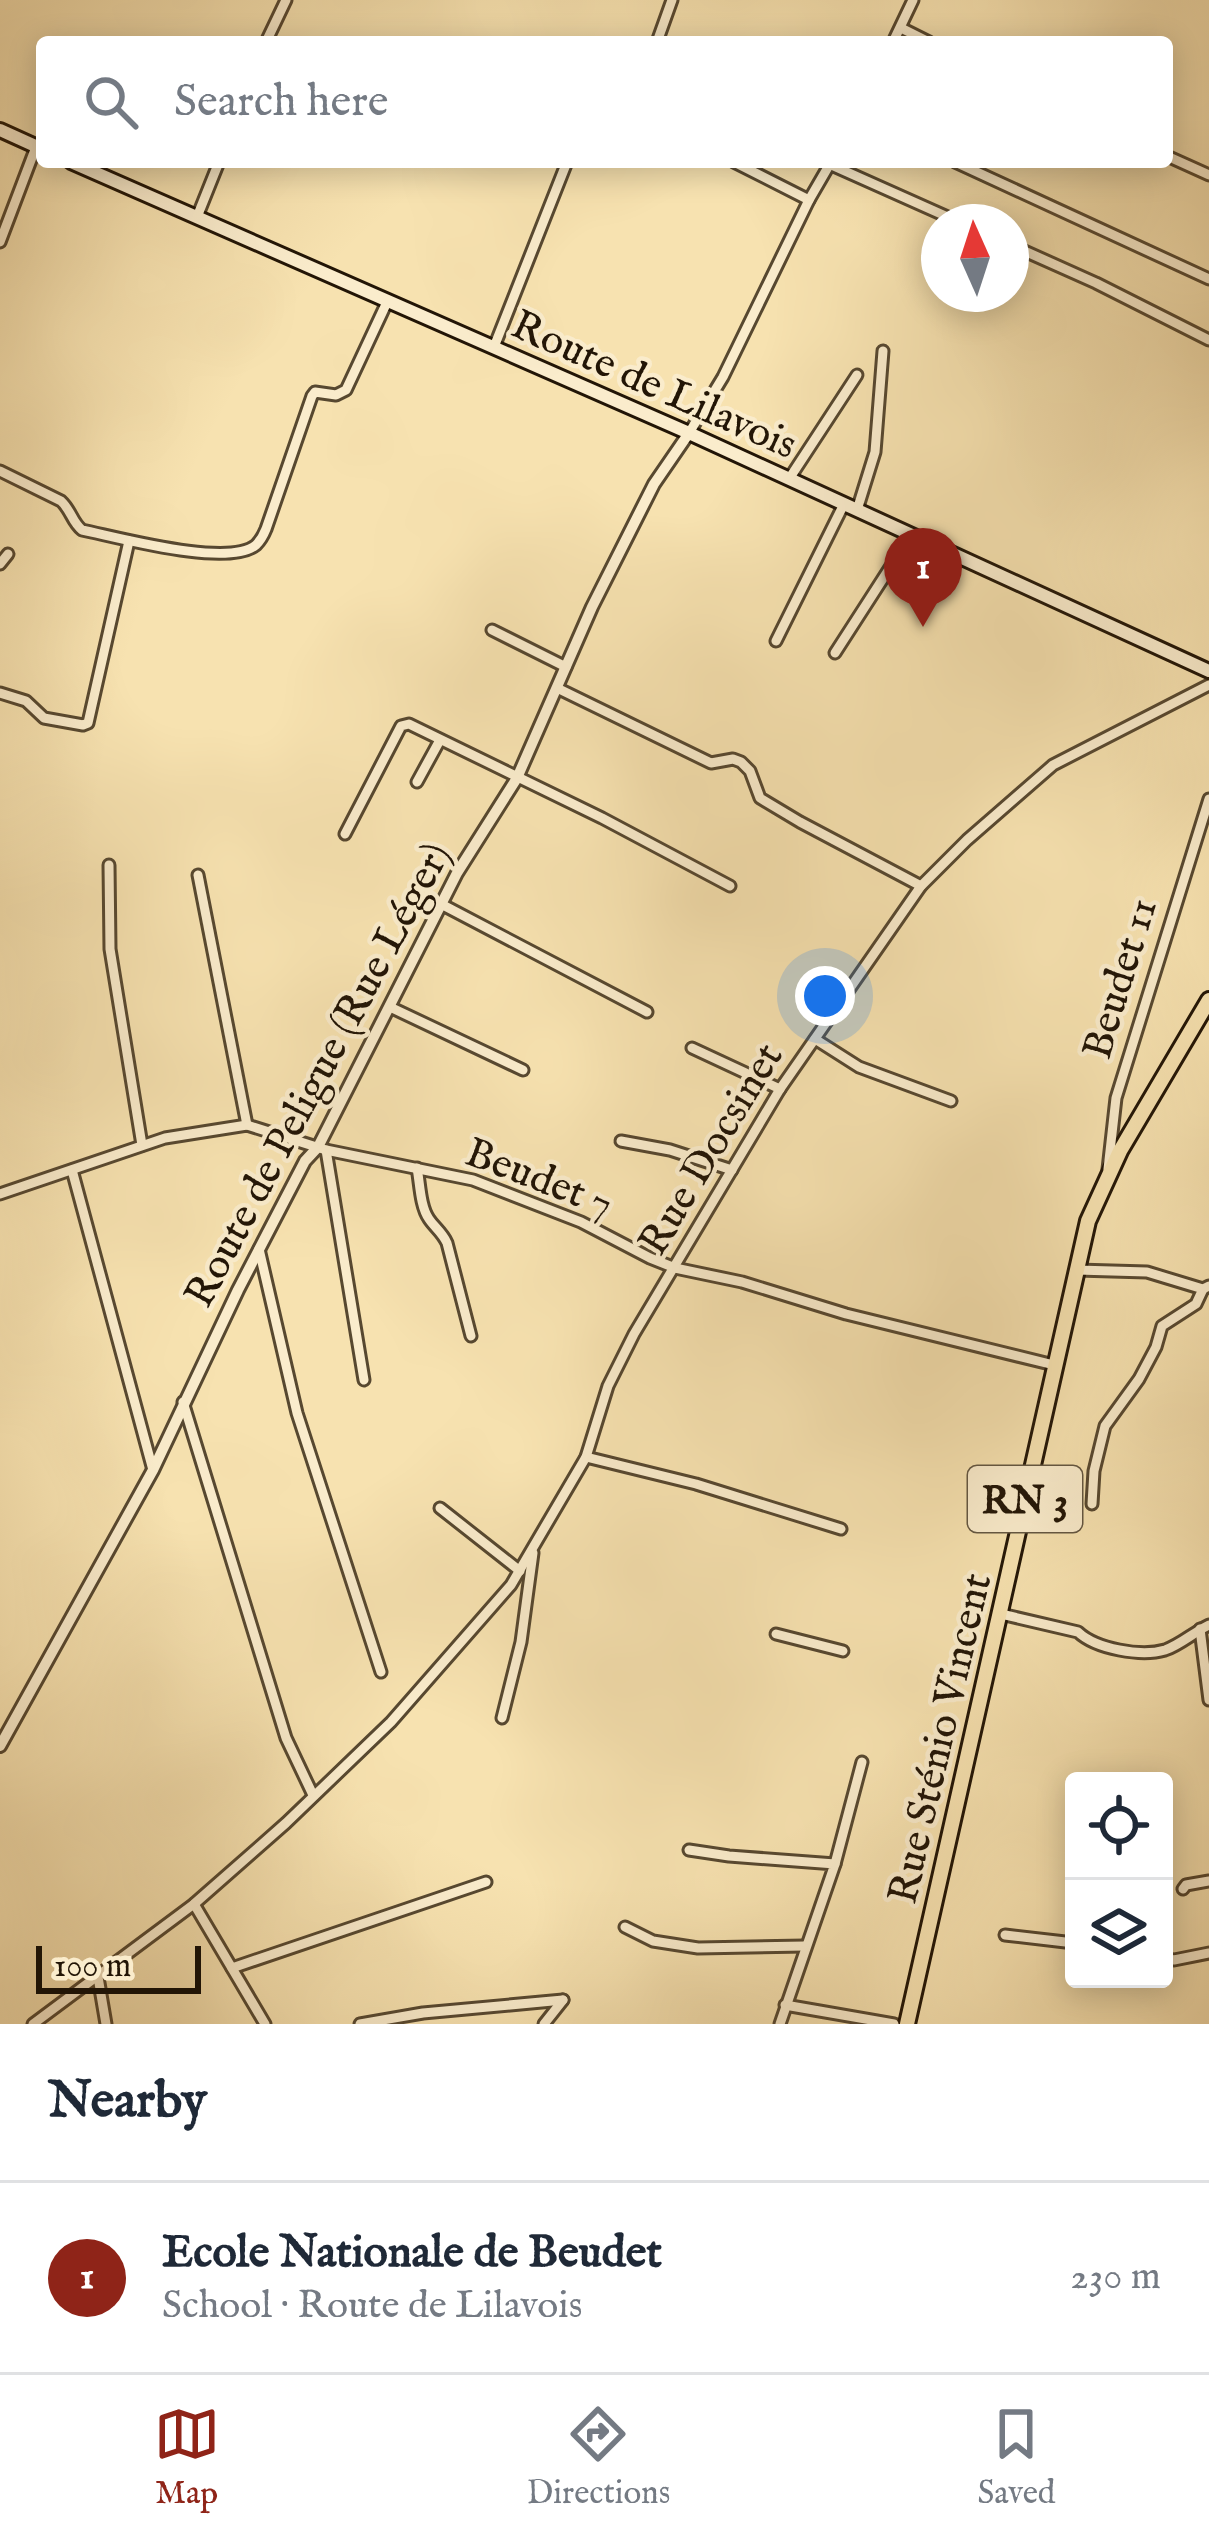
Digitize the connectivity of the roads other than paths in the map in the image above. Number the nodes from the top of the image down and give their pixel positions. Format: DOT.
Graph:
graph roads {
  1 [pos="286,0"];
  2 [pos="672,0"];
  3 [pos="913,0"];
  4 [pos="901,28"];
  5 [pos="269,36"];
  6 [pos="659,36"];
  7 [pos="896,36"];
  8 [pos="917,36"];
  9 [pos="0,130"];
  10 [pos="36,147"];
  11 [pos="36,155"];
  12 [pos="1173,159"];
  13 [pos="85,168"];
  14 [pos="217,168"];
  15 [pos="565,168"];
  16 [pos="746,168"];
  17 [pos="827,168"];
  18 [pos="841,168"];
  19 [pos="968,168"];
  20 [pos="1209,175"];
  21 [pos="809,200"];
  22 [pos="921,205"];
  23 [pos="197,217"];
  24 [pos="0,242"];
  25 [pos="1029,253"];
  26 [pos="1209,279"];
  27 [pos="388,300"];
  28 [pos="1209,340"];
  29 [pos="494,347"];
  30 [pos="883,351"];
  31 [pos="857,375"];
  32 [pos="689,433"];
  33 [pos="0,471"];
  34 [pos="789,479"];
  35 [pos="850,507"];
  36 [pos="911,535"];
  37 [pos="129,541"];
  38 [pos="492,630"];
  39 [pos="776,641"];
  40 [pos="835,652"];
  41 [pos="566,667"];
  42 [pos="1209,671"];
  43 [pos="1209,685"];
  44 [pos="557,688"];
  45 [pos="0,693"];
  46 [pos="440,740"];
  47 [pos="517,778"];
  48 [pos="417,782"];
  49 [pos="1209,799"];
  50 [pos="345,834"];
  51 [pos="109,865"];
  52 [pos="198,875"];
  53 [pos="730,886"];
  54 [pos="920,886"];
  55 [pos="441,904"];
  56 [pos="1209,1000"];
  57 [pos="390,1007"];
  58 [pos="647,1012"];
  59 [pos="815,1039"];
  60 [pos="692,1048"];
  61 [pos="523,1070"];
  62 [pos="780,1089"];
  63 [pos="951,1100"];
  64 [pos="247,1125"];
  65 [pos="621,1141"];
  66 [pos="142,1145"];
  67 [pos="322,1148"];
  68 [pos="417,1168"];
  69 [pos="72,1170"];
  70 [pos="732,1170"];
  71 [pos="1106,1180"];
  72 [pos="0,1194"];
  73 [pos="260,1249"];
  74 [pos="675,1268"];
  75 [pos="1077,1270"];
  76 [pos="1206,1287"];
  77 [pos="471,1336"];
  78 [pos="1054,1365"];
  79 [pos="364,1380"];
  80 [pos="183,1402"];
  81 [pos="586,1457"];
  82 [pos="153,1470"];
  83 [pos="1092,1504"];
  84 [pos="440,1508"];
  85 [pos="841,1529"];
  86 [pos="534,1544"];
  87 [pos="520,1571"];
  88 [pos="1001,1614"];
  89 [pos="1204,1627"];
  90 [pos="776,1634"];
  91 [pos="843,1651"];
  92 [pos="381,1672"];
  93 [pos="1209,1700"];
  94 [pos="502,1718"];
  95 [pos="0,1746"];
  96 [pos="862,1762"];
  97 [pos="313,1795"];
  98 [pos="689,1850"];
  99 [pos="835,1864"];
  100 [pos="1209,1881"];
  101 [pos="486,1882"];
  102 [pos="1183,1889"];
  103 [pos="194,1904"];
  104 [pos="625,1927"];
  105 [pos="1004,1935"];
  106 [pos="1065,1942"];
  107 [pos="805,1946"];
  108 [pos="1209,1953"];
  109 [pos="1173,1960"];
  110 [pos="232,1968"];
  111 [pos="98,1977"];
  112 [pos="785,2005"];
  113 [pos="33,2024"];
  114 [pos="106,2024"];
  115 [pos="265,2024"];
  116 [pos="360,2024"];
  117 [pos="544,2024"];
  118 [pos="780,2024"];
  119 [pos="894,2024"];
  120 [pos="908,2024"];
  1 -- 5 [label="street"];
  2 -- 6 [label="street"];
  3 -- 4 [label="street"];
  4 -- 7 [label="street"];
  4 -- 8 [label="street"];
  9 -- 10 [label="main road"];
  11 -- 24 [label="street"];
  12 -- 20 [label="street"];
  13 -- 23 [label="main road, Route de Lilavois"];
  14 -- 23 [label="street"];
  15 -- 29 [label="street"];
  16 -- 21 [label="street"];
  17 -- 21 [label="street"];
  18 -- 22 [label="street"];
  19 -- 26 [label="street"];
  21 -- 32 [label="street"];
  23 -- 27 [label="main road, Route de Lilavois"];
  25 -- 28 [label="street"];
  27 -- 29 [label="main road, Route de Lilavois"];
  27 -- 37 [label="street"];
  29 -- 32 [label="main road, Route de Lilavois"];
  30 -- 35 [label="street"];
  31 -- 34 [label="street"];
  32 -- 34 [label="main road, Route de Lilavois"];
  32 -- 41 [label="street, Route de Peligue (Rue Léger)"];
  33 -- 37 [label="street"];
  34 -- 35 [label="main road, Route de Lilavois"];
  35 -- 36 [label="main road, Route de Lilavois"];
  35 -- 39 [label="street"];
  36 -- 40 [label="street"];
  36 -- 42 [label="main road, Route de Lilavois"];
  37 -- 45 [label="street"];
  38 -- 41 [label="street"];
  41 -- 44 [label="street, Route de Peligue (Rue Léger)"];
  43 -- 54 [label="street, Rue Docsinet"];
  44 -- 47 [label="street, Route de Peligue (Rue Léger)"];
  44 -- 54 [label="street"];
  46 -- 47 [label="street"];
  46 -- 48 [label="street"];
  46 -- 50 [label="street"];
  47 -- 53 [label="street"];
  47 -- 55 [label="street, Route de Peligue (Rue Léger)"];
  49 -- 71 [label="street, Beudet 11"];
  51 -- 66 [label="street"];
  52 -- 64 [label="street"];
  54 -- 59 [label="street, Rue Docsinet"];
  55 -- 57 [label="street, Route de Peligue (Rue Léger)"];
  55 -- 58 [label="street"];
  56 -- 71 [label="main road, Rue Sténio Vincent / RN 3"];
  57 -- 61 [label="street"];
  57 -- 67 [label="street, Route de Peligue (Rue Léger)"];
  59 -- 62 [label="street, Rue Docsinet"];
  59 -- 63 [label="street"];
  60 -- 62 [label="street"];
  62 -- 70 [label="street, Rue Docsinet"];
  64 -- 66 [label="street, Beudet 7"];
  64 -- 67 [label="street, Beudet 7"];
  65 -- 70 [label="street"];
  66 -- 69 [label="street, Beudet 7"];
  67 -- 68 [label="street, Beudet 7"];
  67 -- 73 [label="street, Route de Peligue (Rue Léger)"];
  67 -- 79 [label="street"];
  68 -- 74 [label="street, Beudet 7"];
  68 -- 77 [label="street"];
  69 -- 72 [label="street, Beudet 7"];
  69 -- 82 [label="street"];
  70 -- 74 [label="street, Rue Docsinet"];
  71 -- 75 [label="main road, Rue Sténio Vincent / RN 3"];
  73 -- 80 [label="street, Route de Peligue (Rue Léger)"];
  73 -- 92 [label="street"];
  74 -- 78 [label="street, Beudet 7"];
  74 -- 81 [label="street, Rue Docsinet"];
  75 -- 76 [label="street"];
  75 -- 78 [label="main road, Rue Sténio Vincent / RN 3"];
  76 -- 83 [label="street"];
  78 -- 88 [label="main road, Rue Sténio Vincent / RN 3"];
  80 -- 82 [label="street, Route de Peligue (Rue Léger)"];
  80 -- 97 [label="street"];
  81 -- 85 [label="street"];
  81 -- 86 [label="street, Rue Docsinet"];
  82 -- 95 [label="street, Route de Peligue (Rue Léger)"];
  84 -- 87 [label="street"];
  86 -- 87 [label="street, Rue Docsinet"];
  86 -- 94 [label="street"];
  87 -- 97 [label="street, Rue Docsinet"];
  88 -- 89 [label="street"];
  88 -- 120 [label="main road, Rue Sténio Vincent / RN 3"];
  89 -- 93 [label="street"];
  90 -- 91 [label="street"];
  96 -- 99 [label="street"];
  97 -- 103 [label="street, Rue Docsinet"];
  98 -- 99 [label="street"];
  99 -- 107 [label="street"];
  100 -- 102 [label="street"];
  101 -- 110 [label="street"];
  103 -- 110 [label="street"];
  103 -- 111 [label="street, Rue Docsinet"];
  104 -- 107 [label="street"];
  105 -- 106 [label="street"];
  107 -- 112 [label="street"];
  108 -- 109 [label="street"];
  110 -- 115 [label="street"];
  111 -- 113 [label="street, Rue Docsinet"];
  111 -- 114 [label="street"];
  112 -- 118 [label="street"];
  112 -- 119 [label="street"];
  116 -- 117 [label="street"];
}
